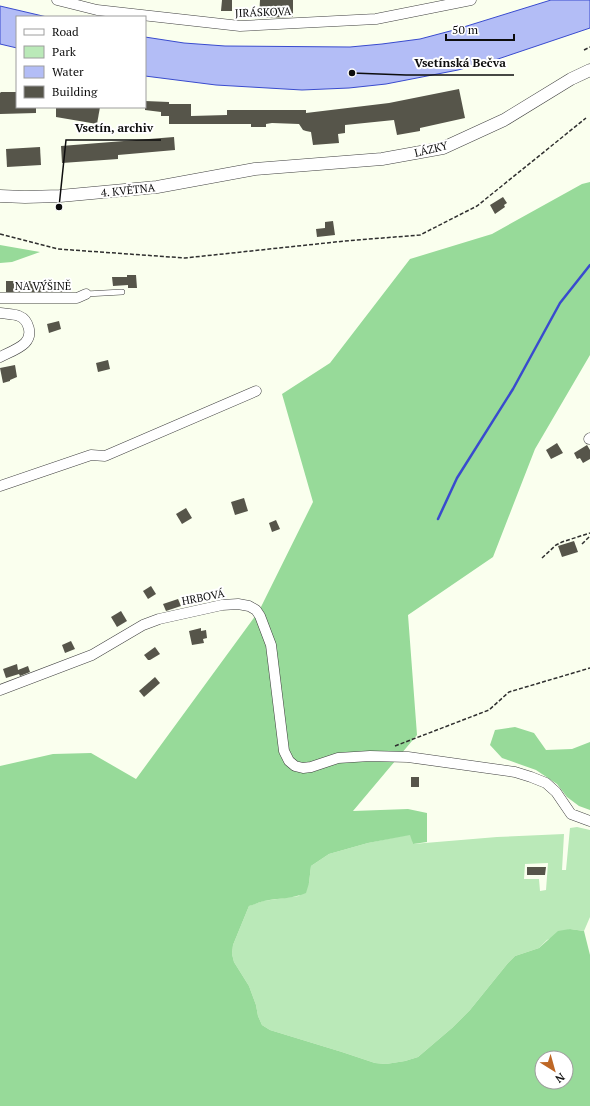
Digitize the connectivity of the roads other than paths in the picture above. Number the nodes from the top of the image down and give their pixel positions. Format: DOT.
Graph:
graph roads {
  1 [pos="57,0"];
  2 [pos="470,0"];
  3 [pos="590,70"];
  4 [pos="255,169"];
  5 [pos="0,196"];
  6 [pos="122,292"];
  7 [pos="86,294"];
  8 [pos="0,298"];
  9 [pos="0,313"];
  10 [pos="0,357"];
  11 [pos="256,391"];
  12 [pos="0,486"];
  13 [pos="0,690"];
  14 [pos="590,821"];
  1 -- 2 [label="street, JIRÁSKOVA"];
  3 -- 4 [label="street, LÁZKY"];
  4 -- 5 [label="street, 4. KVĚTNA"];
  6 -- 7 [label="lane"];
  7 -- 8 [label="street, NA VÝŠINĚ"];
  9 -- 10 [label="street"];
  11 -- 12 [label="street"];
  13 -- 14 [label="street, HRBOVÁ"];
}
